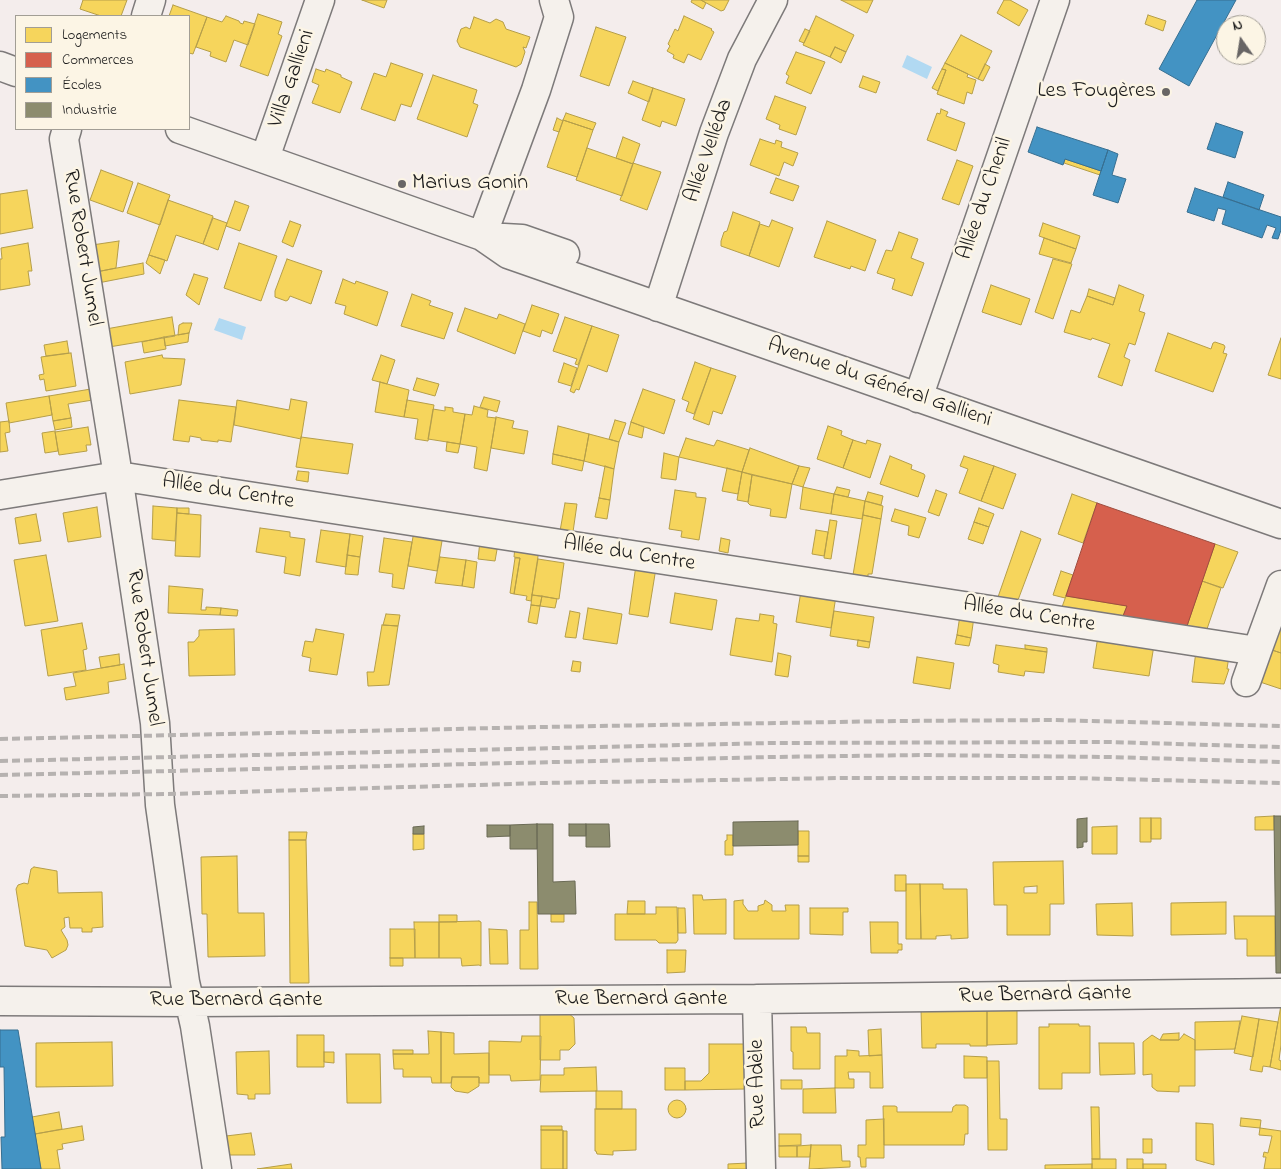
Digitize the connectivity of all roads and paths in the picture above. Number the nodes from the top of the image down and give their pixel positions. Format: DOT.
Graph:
graph roads {
  1 [pos="151,0"];
  2 [pos="320,0"];
  3 [pos="554,0"];
  4 [pos="773,0"];
  5 [pos="1055,0"];
  6 [pos="146,15"];
  7 [pos="0,66"];
  8 [pos="15,72"];
  9 [pos="67,130"];
  10 [pos="183,130"];
  11 [pos="265,158"];
  12 [pos="482,236"];
  13 [pos="661,298"];
  14 [pos="920,390"];
  15 [pos="118,476"];
  16 [pos="0,494"];
  17 [pos="1281,508"];
  18 [pos="1281,524"];
  19 [pos="1281,585"];
  20 [pos="1257,651"];
  21 [pos="1246,682"];
  22 [pos="1281,993"];
  23 [pos="757,999"];
  24 [pos="0,1002"];
  25 [pos="189,1002"];
  26 [pos="217,1169"];
  27 [pos="761,1169"];
  1 -- 6 [label="street"];
  2 -- 11 [label="street, Villa Gallieni"];
  3 -- 12 [label="street"];
  4 -- 13 [label="street, Allée Velléda"];
  5 -- 14 [label="street, Allée du Chenil"];
  7 -- 8 [label="street"];
  9 -- 15 [label="street, Rue Robert Jumel"];
  10 -- 11 [label="street, Avenue du Général Gallieni"];
  11 -- 12 [label="street, Avenue du Général Gallieni"];
  12 -- 13 [label="street, Avenue du Général Gallieni"];
  13 -- 14 [label="street, Avenue du Général Gallieni"];
  14 -- 17 [label="street, Avenue du Général Gallieni"];
  14 -- 18 [label="street, Avenue du Général Gallieni"];
  15 -- 16 [label="street, Allée du Centre"];
  15 -- 20 [label="street, Allée du Centre"];
  15 -- 25 [label="street, Rue Robert Jumel"];
  19 -- 20 [label="street"];
  20 -- 21 [label="street"];
  22 -- 23 [label="street, Rue Bernard Gante"];
  23 -- 25 [label="street, Rue Bernard Gante"];
  23 -- 27 [label="street, Rue Adèle"];
  24 -- 25 [label="street, Rue Bernard Gante"];
  25 -- 26 [label="street, Rue Robert Jumel"];
}
